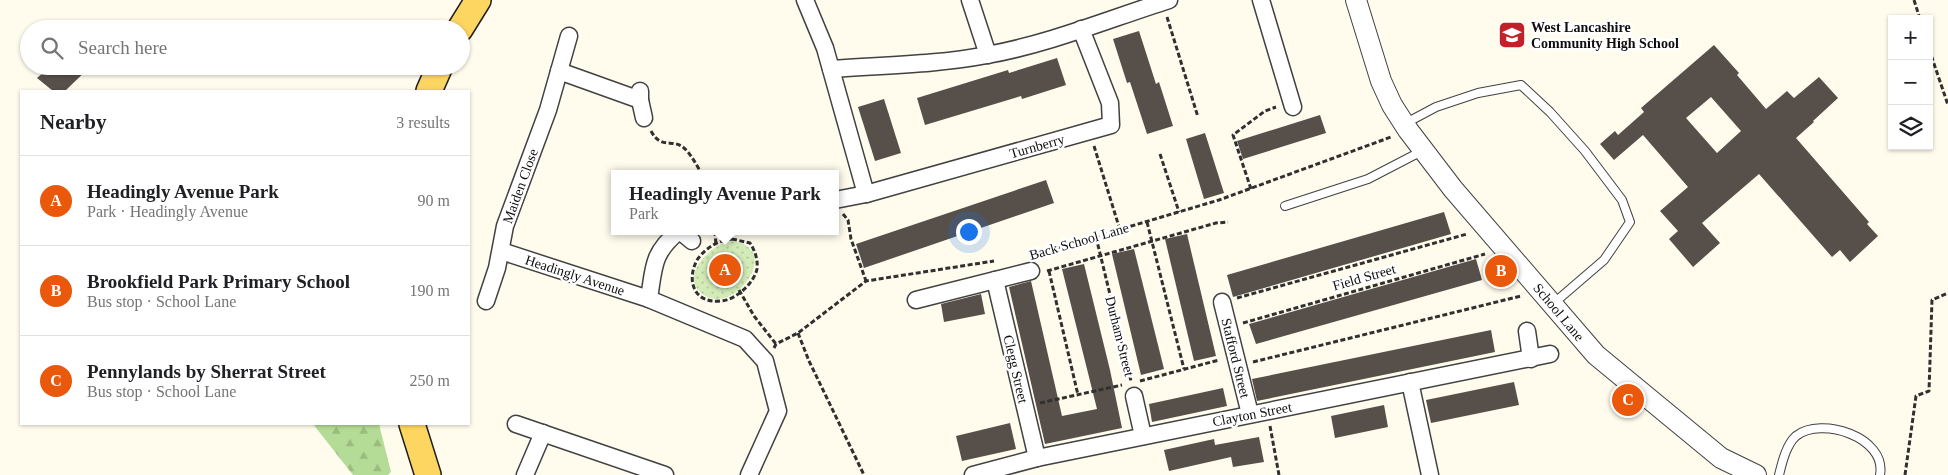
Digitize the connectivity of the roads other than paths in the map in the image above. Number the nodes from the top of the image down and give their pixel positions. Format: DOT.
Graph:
graph roads {
  1 [pos="478,0"];
  2 [pos="805,0"];
  3 [pos="970,0"];
  4 [pos="1260,0"];
  5 [pos="1356,0"];
  6 [pos="1158,2"];
  7 [pos="466,20"];
  8 [pos="1081,29"];
  9 [pos="570,36"];
  10 [pos="988,55"];
  11 [pos="831,69"];
  12 [pos="559,71"];
  13 [pos="436,75"];
  14 [pos="429,90"];
  15 [pos="1292,104"];
  16 [pos="644,118"];
  17 [pos="1406,127"];
  18 [pos="1423,150"];
  19 [pos="866,194"];
  20 [pos="839,204"];
  21 [pos="1285,206"];
  22 [pos="682,235"];
  23 [pos="501,251"];
  24 [pos="1031,272"];
  25 [pos="995,280"];
  26 [pos="1547,298"];
  27 [pos="649,299"];
  28 [pos="916,300"];
  29 [pos="486,301"];
  30 [pos="1222,302"];
  31 [pos="1526,331"];
  32 [pos="1550,354"];
  33 [pos="1531,359"];
  34 [pos="1410,382"];
  35 [pos="1134,396"];
  36 [pos="1250,414"];
  37 [pos="516,424"];
  38 [pos="412,425"];
  39 [pos="543,432"];
  40 [pos="1143,436"];
  41 [pos="1037,458"];
  42 [pos="428,475"];
  43 [pos="525,475"];
  44 [pos="665,475"];
  45 [pos="750,475"];
  46 [pos="973,475"];
  47 [pos="1430,475"];
  48 [pos="1756,475"];
  49 [pos="1779,475"];
  50 [pos="1880,475"];
  1 -- 7 [label="main road"];
  2 -- 11 [label="street"];
  3 -- 10 [label="street"];
  4 -- 15 [label="street"];
  5 -- 17 [label="street, School Lane"];
  6 -- 8 [label="street"];
  8 -- 10 [label="street"];
  8 -- 19 [label="street, Turnberry"];
  9 -- 12 [label="street, Maiden Close"];
  10 -- 11 [label="street"];
  11 -- 19 [label="street"];
  12 -- 16 [label="street"];
  12 -- 23 [label="street, Maiden Close"];
  13 -- 14 [label="main road"];
  17 -- 18 [label="street, School Lane"];
  17 -- 26 [label="lane"];
  18 -- 21 [label="lane"];
  18 -- 26 [label="street, School Lane"];
  19 -- 20 [label="street, Turnberry"];
  22 -- 27 [label="street"];
  23 -- 27 [label="street, Headingly Avenue"];
  23 -- 29 [label="street, Maiden Close"];
  24 -- 25 [label="street, Back School Lane"];
  25 -- 28 [label="street, Back School Lane"];
  25 -- 41 [label="street, Clegg Street"];
  26 -- 48 [label="street, School Lane"];
  27 -- 45 [label="street, Headingly Avenue"];
  30 -- 36 [label="street, Stafford Street"];
  31 -- 33 [label="street"];
  32 -- 33 [label="street, Clayton Street"];
  33 -- 34 [label="street, Clayton Street"];
  34 -- 36 [label="street, Clayton Street"];
  34 -- 47 [label="street"];
  35 -- 40 [label="street"];
  36 -- 40 [label="street, Clayton Street"];
  37 -- 39 [label="street"];
  38 -- 42 [label="main road"];
  39 -- 43 [label="street"];
  39 -- 44 [label="street"];
  40 -- 41 [label="street, Clayton Street"];
  41 -- 46 [label="street, Clayton Street"];
  49 -- 50 [label="lane"];
}
